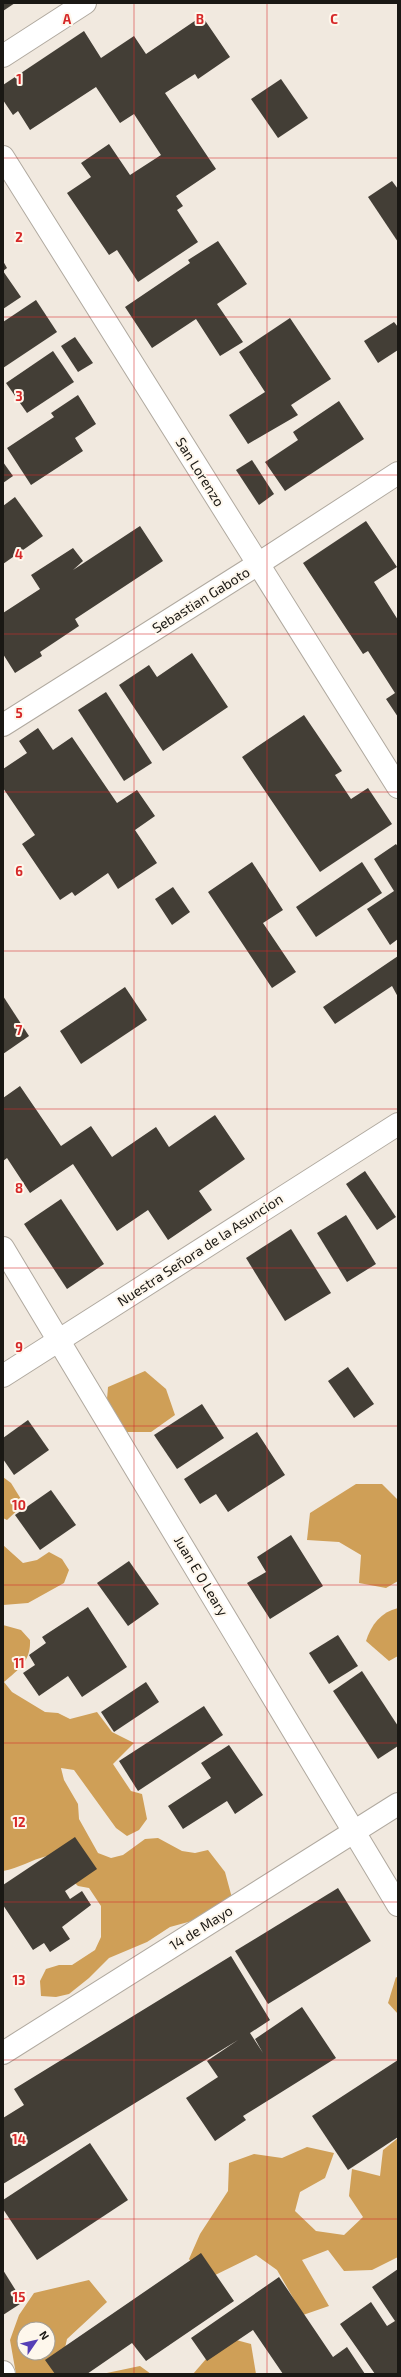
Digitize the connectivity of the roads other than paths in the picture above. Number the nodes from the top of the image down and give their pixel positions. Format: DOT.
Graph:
graph roads {
  1 [pos="85,3"];
  2 [pos="3,56"];
  3 [pos="3,157"];
  4 [pos="398,473"];
  5 [pos="258,564"];
  6 [pos="3,725"];
  7 [pos="398,787"];
  8 [pos="398,1124"];
  9 [pos="3,1248"];
  10 [pos="59,1340"];
  11 [pos="3,1376"];
  12 [pos="398,1804"];
  13 [pos="355,1831"];
  14 [pos="398,1905"];
  15 [pos="3,2053"];
  1 -- 2 [label="street"];
  3 -- 5 [label="street, San Lorenzo"];
  4 -- 5 [label="street, Sebastian Gaboto"];
  5 -- 6 [label="street, Sebastian Gaboto"];
  5 -- 7 [label="street, San Lorenzo"];
  8 -- 10 [label="street, Nuestra Señora de la Asuncion"];
  9 -- 10 [label="street, Juan E O Leary"];
  10 -- 11 [label="street, Nuestra Señora de la Asuncion"];
  10 -- 13 [label="street, Juan E O Leary"];
  12 -- 13 [label="street, 14 de Mayo"];
  13 -- 14 [label="street, Juan E O Leary"];
  13 -- 15 [label="street, 14 de Mayo"];
}
